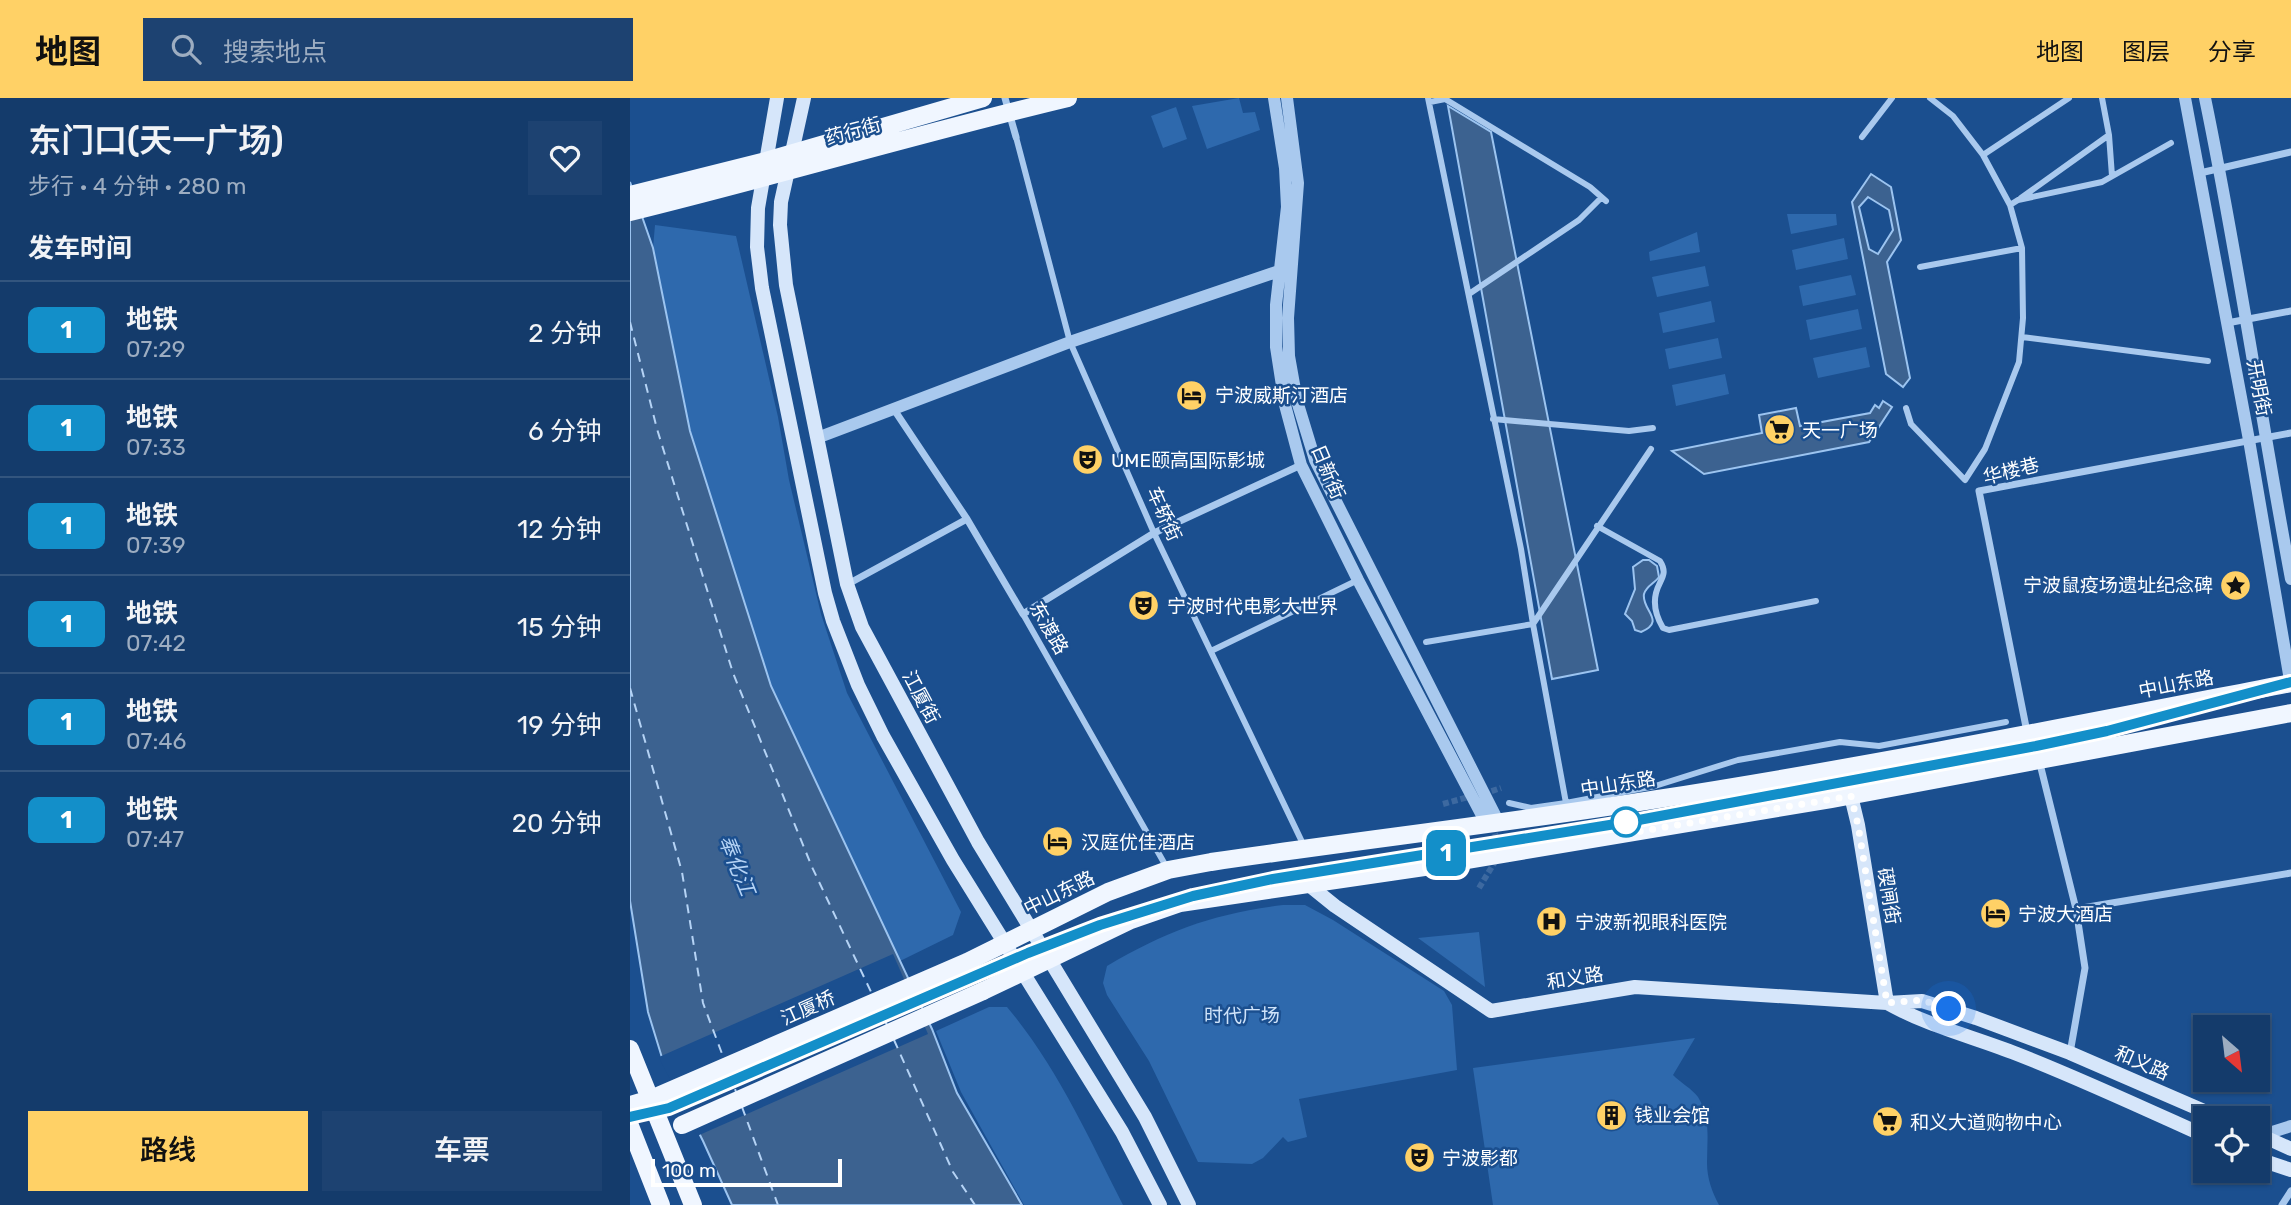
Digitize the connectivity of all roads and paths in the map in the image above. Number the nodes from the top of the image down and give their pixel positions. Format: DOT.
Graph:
graph roads {
  1 [pos="777,98"];
  2 [pos="804,98"];
  3 [pos="983,98"];
  4 [pos="1068,98"];
  5 [pos="1274,98"];
  6 [pos="1287,98"];
  7 [pos="1892,98"];
  8 [pos="1930,98"];
  9 [pos="2069,98"];
  10 [pos="2102,98"];
  11 [pos="2185,98"];
  12 [pos="2205,98"];
  13 [pos="1429,100"];
  14 [pos="1007,105"];
  15 [pos="2109,135"];
  16 [pos="1016,136"];
  17 [pos="1862,137"];
  18 [pos="2171,143"];
  19 [pos="2291,152"];
  20 [pos="792,153"];
  21 [pos="1983,155"];
  22 [pos="2220,169"];
  23 [pos="765,170"];
  24 [pos="787,171"];
  25 [pos="2200,173"];
  26 [pos="2112,176"];
  27 [pos="642,198"];
  28 [pos="2018,200"];
  29 [pos="2010,205"];
  30 [pos="630,212"];
  31 [pos="2022,248"];
  32 [pos="1920,267"];
  33 [pos="1279,271"];
  34 [pos="1469,294"];
  35 [pos="2291,311"];
  36 [pos="2245,320"];
  37 [pos="2227,323"];
  38 [pos="2022,337"];
  39 [pos="1070,342"];
  40 [pos="2208,361"];
  41 [pos="893,408"];
  42 [pos="1906,408"];
  43 [pos="1493,419"];
  44 [pos="1653,428"];
  45 [pos="2291,433"];
  46 [pos="817,438"];
  47 [pos="2264,438"];
  48 [pos="2249,440"];
  49 [pos="1651,449"];
  50 [pos="1301,465"];
  51 [pos="967,519"];
  52 [pos="1597,526"];
  53 [pos="1154,533"];
  54 [pos="2291,579"];
  55 [pos="1358,580"];
  56 [pos="846,584"];
  57 [pos="1816,601"];
  58 [pos="1023,614"];
  59 [pos="1533,624"];
  60 [pos="1426,642"];
  61 [pos="1211,651"];
  62 [pos="2291,684"];
  63 [pos="2291,713"];
  64 [pos="2006,722"];
  65 [pos="2027,734"];
  66 [pos="2039,759"];
  67 [pos="1851,796"];
  68 [pos="1509,803"];
  69 [pos="1566,803"];
  70 [pos="1493,824"];
  71 [pos="1305,850"];
  72 [pos="1168,870"];
  73 [pos="2291,873"];
  74 [pos="1309,885"];
  75 [pos="2076,909"];
  76 [pos="1030,929"];
  77 [pos="1004,943"];
  78 [pos="1048,959"];
  79 [pos="967,962"];
  80 [pos="1022,972"];
  81 [pos="1887,1003"];
  82 [pos="630,1049"];
  83 [pos="2070,1053"];
  84 [pos="659,1096"];
  85 [pos="630,1105"];
  86 [pos="2193,1106"];
  87 [pos="2291,1126"];
  88 [pos="2193,1131"];
  89 [pos="664,1132"];
  90 [pos="2270,1133"];
  91 [pos="631,1135"];
  92 [pos="2270,1139"];
  93 [pos="2291,1149"];
  94 [pos="2270,1163"];
  95 [pos="2291,1170"];
  96 [pos="2291,1191"];
  97 [pos="662,1205"];
  98 [pos="693,1205"];
  99 [pos="1160,1205"];
  100 [pos="1189,1205"];
  101 [pos="2282,1205"];
  1 -- 23 [label="main road"];
  2 -- 20 [label="main road, 江厦街"];
  3 -- 20 [label="main road, 药行街"];
  4 -- 14 [label="main road, 药行街"];
  5 -- 33 [label="street, 日新街"];
  6 -- 70 [label="street, 日新街"];
  7 -- 17 [label="street"];
  8 -- 21 [label="street"];
  9 -- 21 [label="street"];
  10 -- 15 [label="street"];
  11 -- 25 [label="street, 开明街"];
  12 -- 22 [label="street, 开明街"];
  13 -- 34 [label="street"];
  13 -- 34 [label="street"];
  14 -- 16 [label="street, 车轿街"];
  14 -- 24 [label="main road, 药行街"];
  15 -- 26 [label="street"];
  15 -- 28 [label="street"];
  16 -- 39 [label="street, 车轿街"];
  18 -- 26 [label="street"];
  19 -- 22 [label="street"];
  20 -- 23 [label="main road, 药行街"];
  20 -- 24 [label="main road, 江厦街"];
  21 -- 29 [label="street"];
  22 -- 25 [label="street"];
  22 -- 36 [label="street, 开明街"];
  23 -- 24 [label="main road, 药行街"];
  23 -- 27 [label="main road, 药行街"];
  23 -- 77 [label="main road"];
  24 -- 46 [label="main road, 江厦街"];
  25 -- 37 [label="street, 开明街"];
  26 -- 28 [label="street"];
  27 -- 30 [label="main road, 药行街"];
  28 -- 29 [label="street"];
  29 -- 31 [label="street"];
  31 -- 32 [label="street"];
  31 -- 38 [label="street"];
  33 -- 39 [label="street"];
  33 -- 50 [label="street, 日新街"];
  34 -- 43 [label="street"];
  35 -- 36 [label="street"];
  36 -- 37 [label="street"];
  36 -- 47 [label="street, 开明街"];
  37 -- 48 [label="street, 开明街"];
  38 -- 40 [label="street"];
  38 -- 42 [label="street"];
  39 -- 41 [label="street"];
  39 -- 53 [label="street, 车轿街"];
  41 -- 46 [label="street"];
  41 -- 51 [label="street, 东渡路"];
  43 -- 44 [label="street"];
  43 -- 59 [label="street"];
  45 -- 47 [label="street"];
  46 -- 56 [label="main road, 江厦街"];
  47 -- 48 [label="street"];
  47 -- 54 [label="street, 开明街"];
  48 -- 62 [label="street, 开明街"];
  48 -- 65 [label="street, 华楼巷"];
  49 -- 52 [label="street"];
  50 -- 53 [label="street"];
  50 -- 55 [label="street, 日新街"];
  51 -- 56 [label="street"];
  51 -- 58 [label="street, 东渡路"];
  52 -- 57 [label="street"];
  52 -- 59 [label="street"];
  53 -- 58 [label="street"];
  53 -- 61 [label="street, 车轿街"];
  55 -- 61 [label="street"];
  55 -- 70 [label="street, 日新街"];
  56 -- 76 [label="main road, 江厦街"];
  58 -- 72 [label="street, 东渡路"];
  59 -- 60 [label="street"];
  59 -- 69 [label="street"];
  61 -- 71 [label="street, 车轿街"];
  62 -- 65 [label="main road, 中山东路"];
  63 -- 66 [label="main road"];
  64 -- 69 [label="street, 中山东路"];
  65 -- 70 [label="main road, 中山东路"];
  66 -- 67 [label="main road"];
  66 -- 75 [label="street"];
  67 -- 74 [label="main road"];
  67 -- 81 [label="main road, 碶闸街"];
  68 -- 69 [label="street, 中山东路"];
  70 -- 71 [label="main road, 中山东路"];
  71 -- 72 [label="main road, 中山东路"];
  72 -- 76 [label="main road, 中山东路"];
  73 -- 75 [label="street"];
  74 -- 78 [label="main road"];
  74 -- 81 [label="main road, 和义路"];
  75 -- 83 [label="street"];
  76 -- 77 [label="main road, 中山东路"];
  76 -- 78 [label="main road, 江厦街"];
  77 -- 79 [label="main road, 中山东路"];
  77 -- 80 [label="main road"];
  78 -- 80 [label="main road"];
  78 -- 100 [label="main road, 江厦街"];
  79 -- 84 [label="main road, 江厦桥"];
  80 -- 89 [label="main road, bridge"];
  80 -- 99 [label="main road"];
  81 -- 83 [label="main road, 和义路"];
  81 -- 88 [label="main road, 和义路"];
  82 -- 84 [label="main road"];
  83 -- 86 [label="main road, 和义路"];
  84 -- 85 [label="main road"];
  84 -- 89 [label="main road"];
  87 -- 90 [label="street"];
  89 -- 91 [label="main road"];
  89 -- 98 [label="main road"];
  91 -- 97 [label="main road"];
  92 -- 93 [label="main road"];
  94 -- 95 [label="main road"];
  96 -- 101 [label="street"];
}
